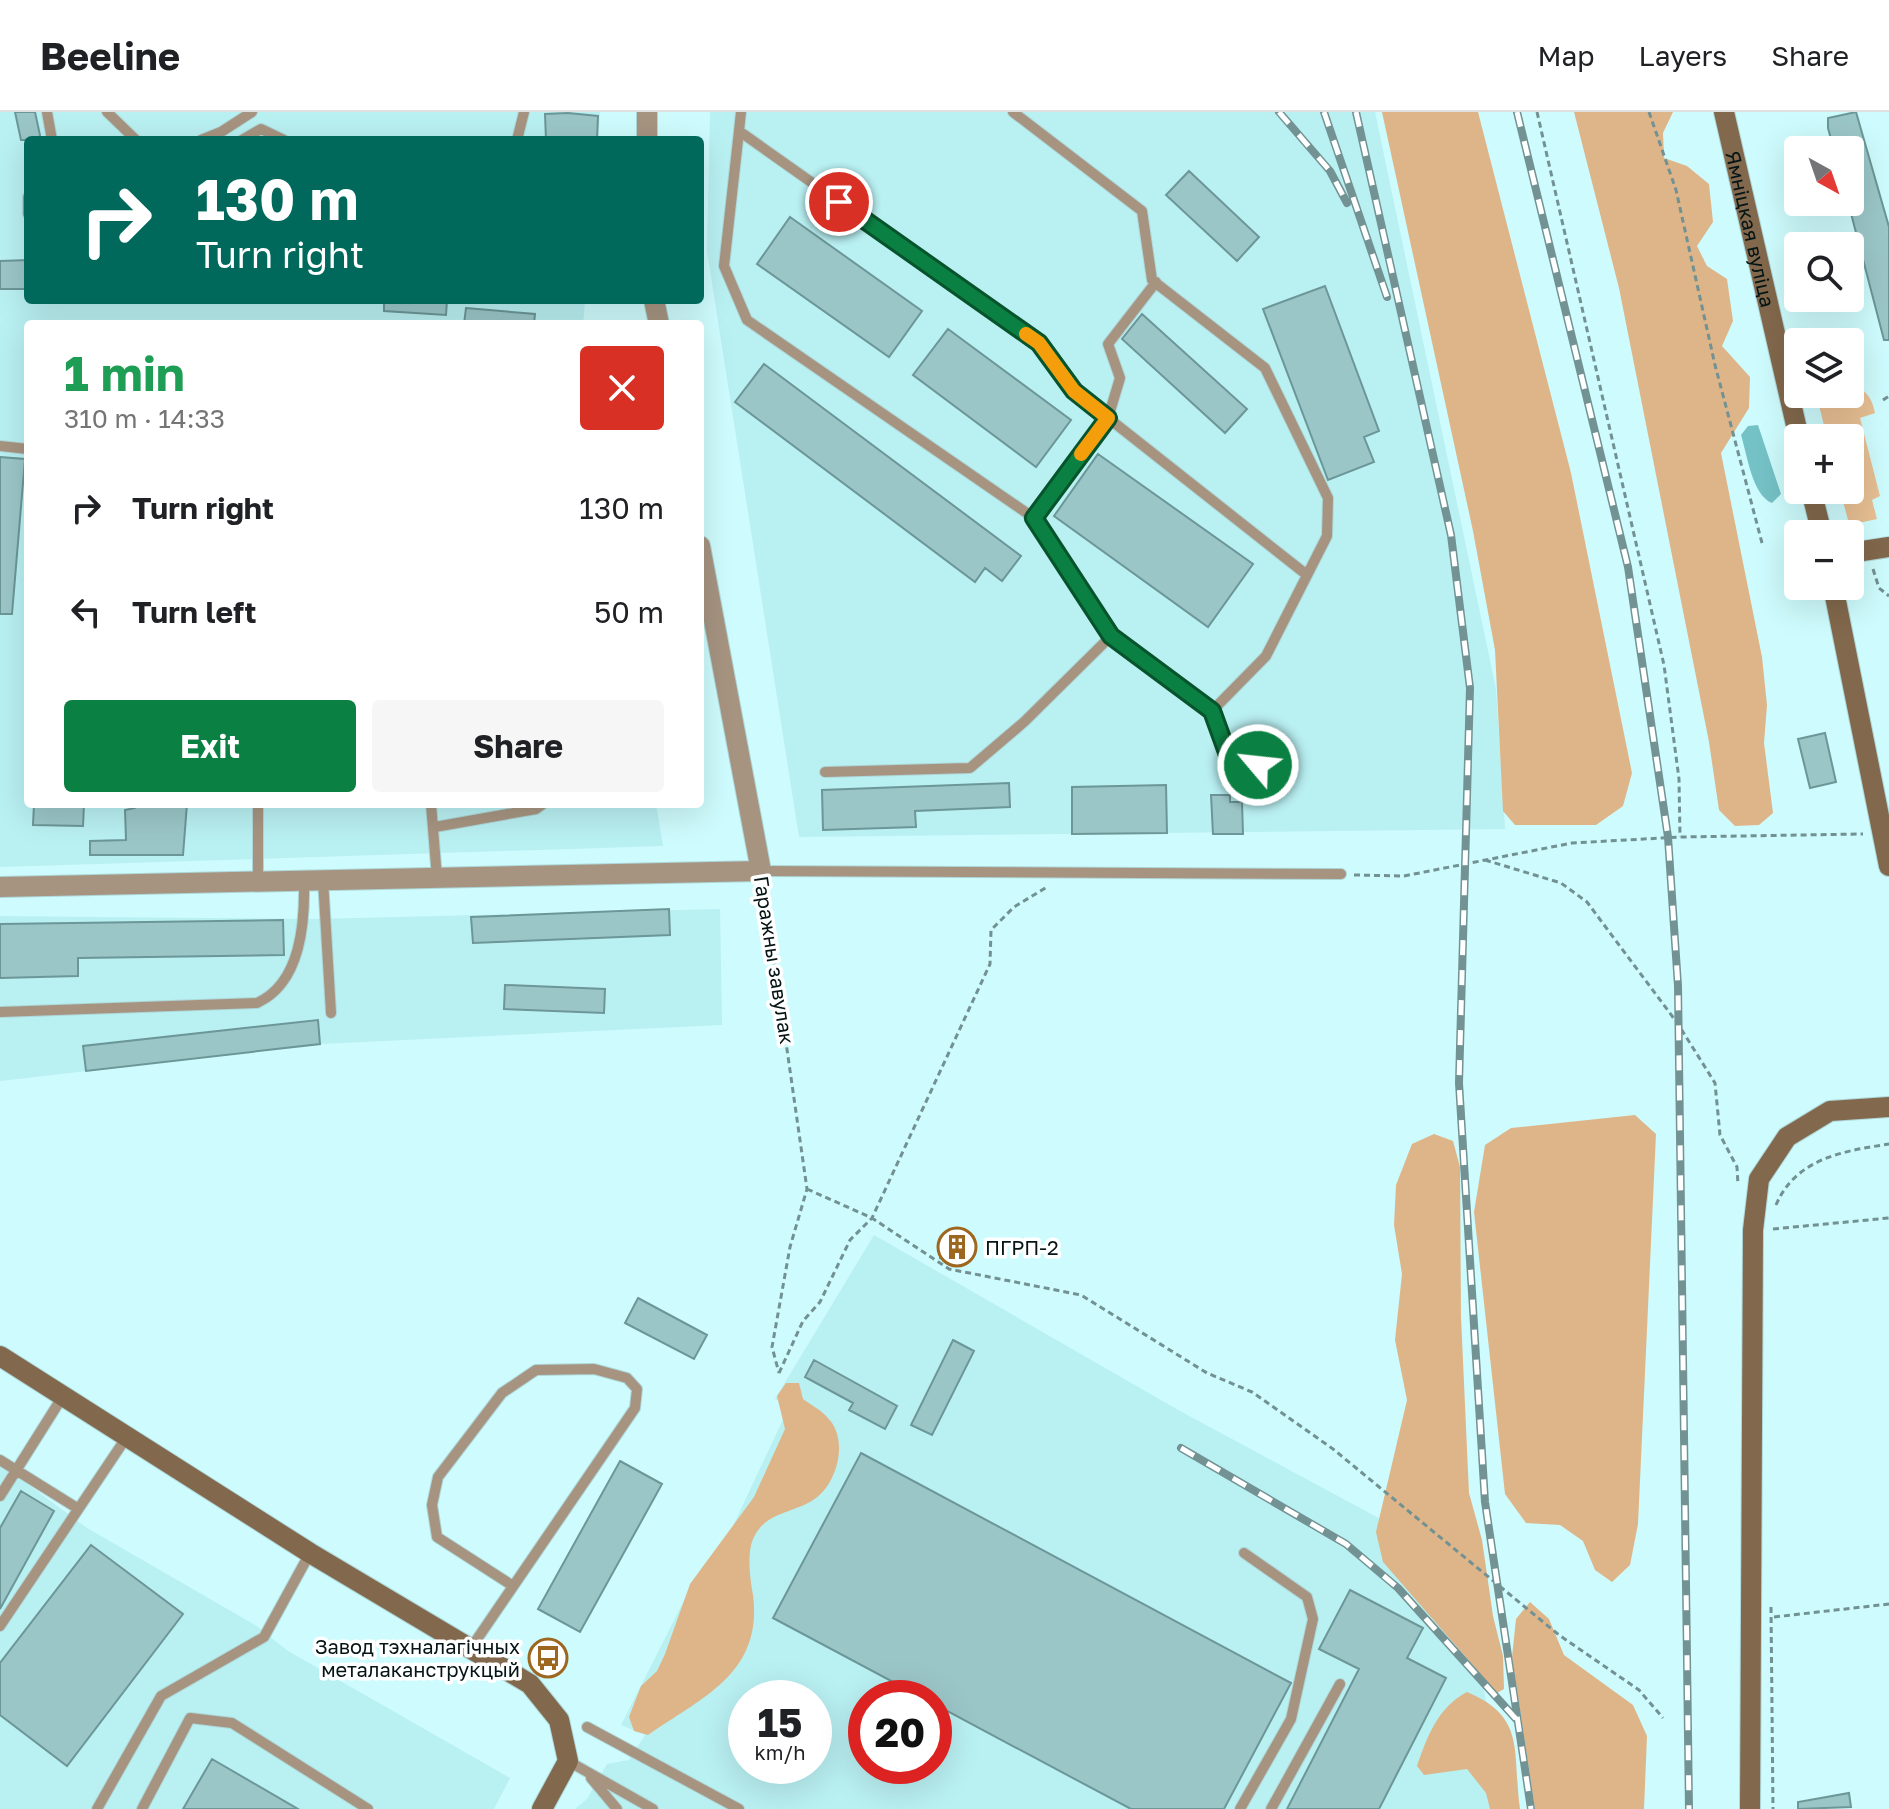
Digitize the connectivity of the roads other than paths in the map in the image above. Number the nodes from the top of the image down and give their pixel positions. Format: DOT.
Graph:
graph roads {
  1 [pos="47,112"];
  2 [pos="107,112"];
  3 [pos="252,112"];
  4 [pos="524,112"];
  5 [pos="647,112"];
  6 [pos="741,112"];
  7 [pos="1013,112"];
  8 [pos="1724,112"];
  9 [pos="739,131"];
  10 [pos="51,136"];
  11 [pos="132,136"];
  12 [pos="211,136"];
  13 [pos="249,136"];
  14 [pos="276,136"];
  15 [pos="518,136"];
  16 [pos="647,136"];
  17 [pos="1156,282"];
  18 [pos="1108,418"];
  19 [pos="1796,424"];
  20 [pos="0,446"];
  21 [pos="24,449"];
  22 [pos="1034,518"];
  23 [pos="1889,547"];
  24 [pos="1864,551"];
  25 [pos="1307,575"];
  26 [pos="704,589"];
  27 [pos="1836,600"];
  28 [pos="1111,636"];
  29 [pos="1212,711"];
  30 [pos="825,772"];
  31 [pos="1288,775"];
  32 [pos="258,808"];
  33 [pos="432,808"];
  34 [pos="537,808"];
  35 [pos="435,827"];
  36 [pos="1889,866"];
  37 [pos="761,871"];
  38 [pos="1341,874"];
  39 [pos="437,878"];
  40 [pos="314,881"];
  41 [pos="258,882"];
  42 [pos="0,887"];
  43 [pos="0,1012"];
  44 [pos="331,1013"];
  45 [pos="1889,1107"];
  46 [pos="2,1363"];
  47 [pos="63,1396"];
  48 [pos="126,1438"];
  49 [pos="0,1460"];
  50 [pos="15,1468"];
  51 [pos="0,1496"];
  52 [pos="77,1508"];
  53 [pos="310,1553"];
  54 [pos="1244,1553"];
  55 [pos="513,1586"];
  56 [pos="0,1626"];
  57 [pos="471,1648"];
  58 [pos="1340,1684"];
  59 [pos="587,1727"];
  60 [pos="568,1761"];
  61 [pos="590,1776"];
  62 [pos="97,1809"];
  63 [pos="142,1809"];
  64 [pos="368,1809"];
  65 [pos="542,1809"];
  66 [pos="617,1809"];
  67 [pos="653,1809"];
  68 [pos="739,1809"];
  69 [pos="1240,1809"];
  70 [pos="1271,1809"];
  71 [pos="1750,1809"];
  1 -- 10 [label="lane"];
  2 -- 11 [label="lane"];
  3 -- 12 [label="lane"];
  4 -- 15 [label="lane"];
  5 -- 16 [label="street"];
  6 -- 9 [label="lane"];
  7 -- 17 [label="lane"];
  8 -- 19 [label="main road, Ямніцкая вуліца"];
  9 -- 18 [label="lane"];
  9 -- 22 [label="lane"];
  13 -- 14 [label="lane"];
  17 -- 18 [label="lane"];
  17 -- 25 [label="lane"];
  18 -- 22 [label="lane"];
  18 -- 25 [label="lane"];
  20 -- 21 [label="lane"];
  22 -- 28 [label="lane"];
  23 -- 24 [label="main road"];
  25 -- 29 [label="lane"];
  26 -- 37 [label="street, Гаражны завулак"];
  27 -- 36 [label="main road"];
  28 -- 29 [label="lane"];
  28 -- 30 [label="lane"];
  29 -- 31 [label="lane"];
  32 -- 41 [label="lane"];
  33 -- 35 [label="lane"];
  34 -- 35 [label="lane"];
  35 -- 39 [label="lane"];
  37 -- 38 [label="lane"];
  37 -- 39 [label="street"];
  39 -- 40 [label="street"];
  40 -- 41 [label="street"];
  40 -- 43 [label="lane"];
  40 -- 44 [label="lane"];
  41 -- 42 [label="street"];
  45 -- 71 [label="main road"];
  46 -- 47 [label="main road"];
  47 -- 48 [label="main road"];
  47 -- 50 [label="lane"];
  48 -- 52 [label="lane"];
  48 -- 53 [label="main road"];
  49 -- 50 [label="lane"];
  50 -- 51 [label="lane"];
  50 -- 52 [label="lane"];
  52 -- 56 [label="lane"];
  53 -- 57 [label="main road"];
  53 -- 62 [label="lane"];
  54 -- 69 [label="lane"];
  55 -- 55 [label="lane"];
  55 -- 57 [label="lane"];
  57 -- 60 [label="main road"];
  58 -- 70 [label="lane"];
  59 -- 68 [label="lane"];
  60 -- 61 [label="lane"];
  60 -- 65 [label="main road"];
  61 -- 66 [label="lane"];
  61 -- 67 [label="lane"];
  63 -- 64 [label="lane"];
}
